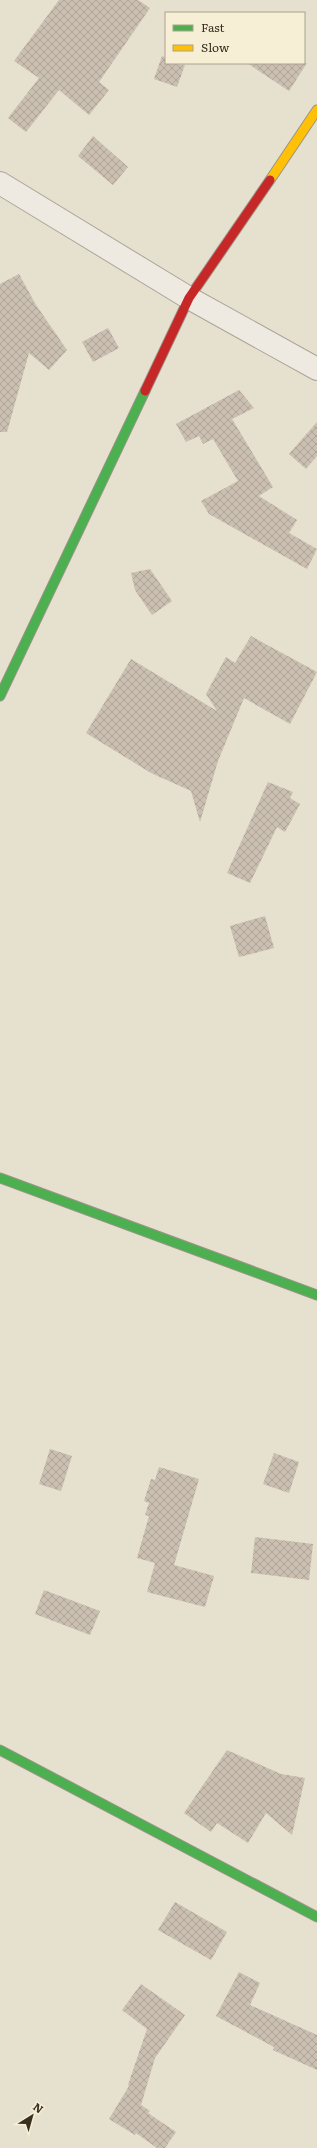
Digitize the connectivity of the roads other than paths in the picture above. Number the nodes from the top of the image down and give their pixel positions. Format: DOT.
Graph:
graph roads {
  1 [pos="317,110"];
  2 [pos="0,183"];
  3 [pos="189,298"];
  4 [pos="317,370"];
  5 [pos="0,696"];
  6 [pos="0,1178"];
  7 [pos="317,1295"];
  8 [pos="0,1750"];
  9 [pos="317,1917"];
  1 -- 3 [label="street"];
  2 -- 3 [label="street"];
  3 -- 4 [label="street"];
  3 -- 5 [label="street"];
  6 -- 7 [label="street"];
  8 -- 9 [label="street"];
}
